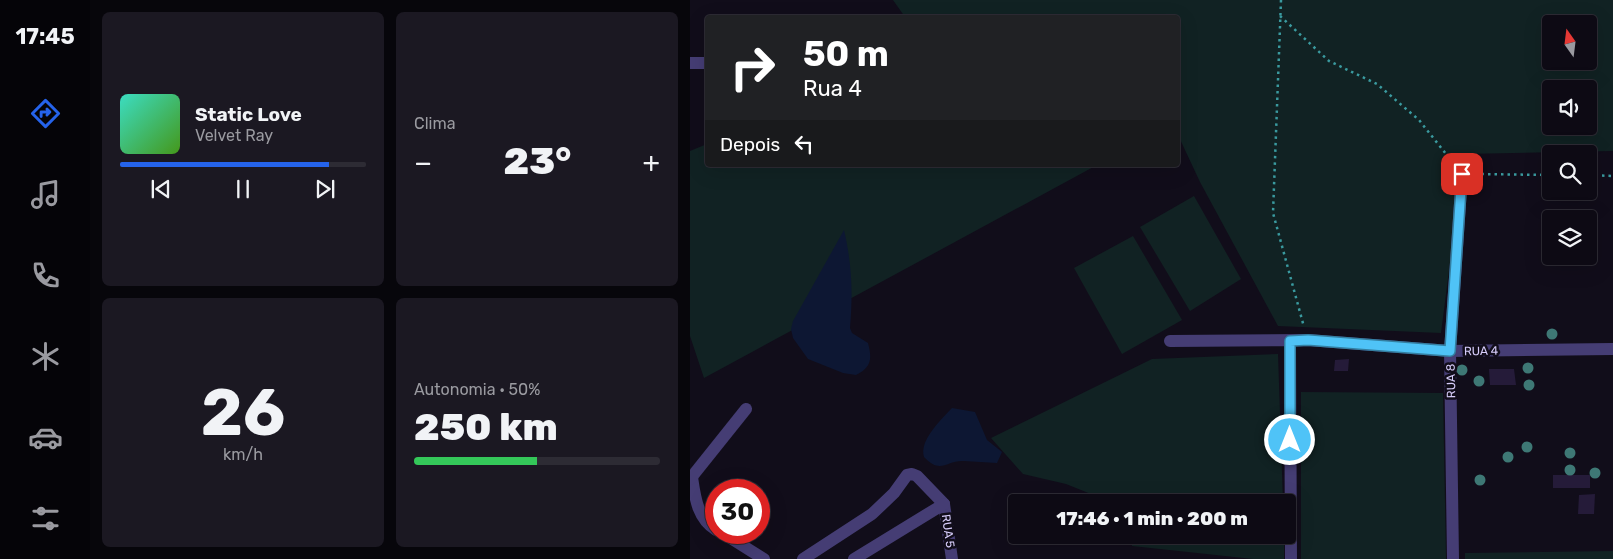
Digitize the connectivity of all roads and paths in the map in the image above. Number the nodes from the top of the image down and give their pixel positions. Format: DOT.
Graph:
graph roads {
  1 [pos="1281,0"];
  2 [pos="1280,16"];
  3 [pos="690,63"];
  4 [pos="705,63"];
  5 [pos="1462,174"];
  6 [pos="1542,175"];
  7 [pos="1597,175"];
  8 [pos="1613,176"];
  9 [pos="1308,340"];
  10 [pos="1170,341"];
  11 [pos="1290,341"];
  12 [pos="1613,349"];
  13 [pos="1450,351"];
  14 [pos="746,409"];
  15 [pos="691,478"];
  16 [pos="944,504"];
  17 [pos="705,518"];
  18 [pos="740,544"];
  19 [pos="764,559"];
  20 [pos="803,559"];
  21 [pos="854,559"];
  22 [pos="952,559"];
  23 [pos="1291,559"];
  24 [pos="1453,559"];
  1 -- 2 [label="path"];
  2 -- 5 [label="path"];
  2 -- 9 [label="path"];
  3 -- 4 [label="street"];
  5 -- 6 [label="path"];
  5 -- 13 [label="street, RUA 8"];
  7 -- 8 [label="path"];
  9 -- 11 [label="street, RUA 4"];
  9 -- 13 [label="street, RUA 4"];
  10 -- 11 [label="street, RUA 4"];
  11 -- 23 [label="street"];
  12 -- 13 [label="street, RUA 4"];
  13 -- 24 [label="street, RUA 8"];
  14 -- 15 [label="street"];
  15 -- 17 [label="street"];
  16 -- 20 [label="street"];
  16 -- 21 [label="street"];
  16 -- 22 [label="street, RUA 5"];
  18 -- 19 [label="street"];
}
